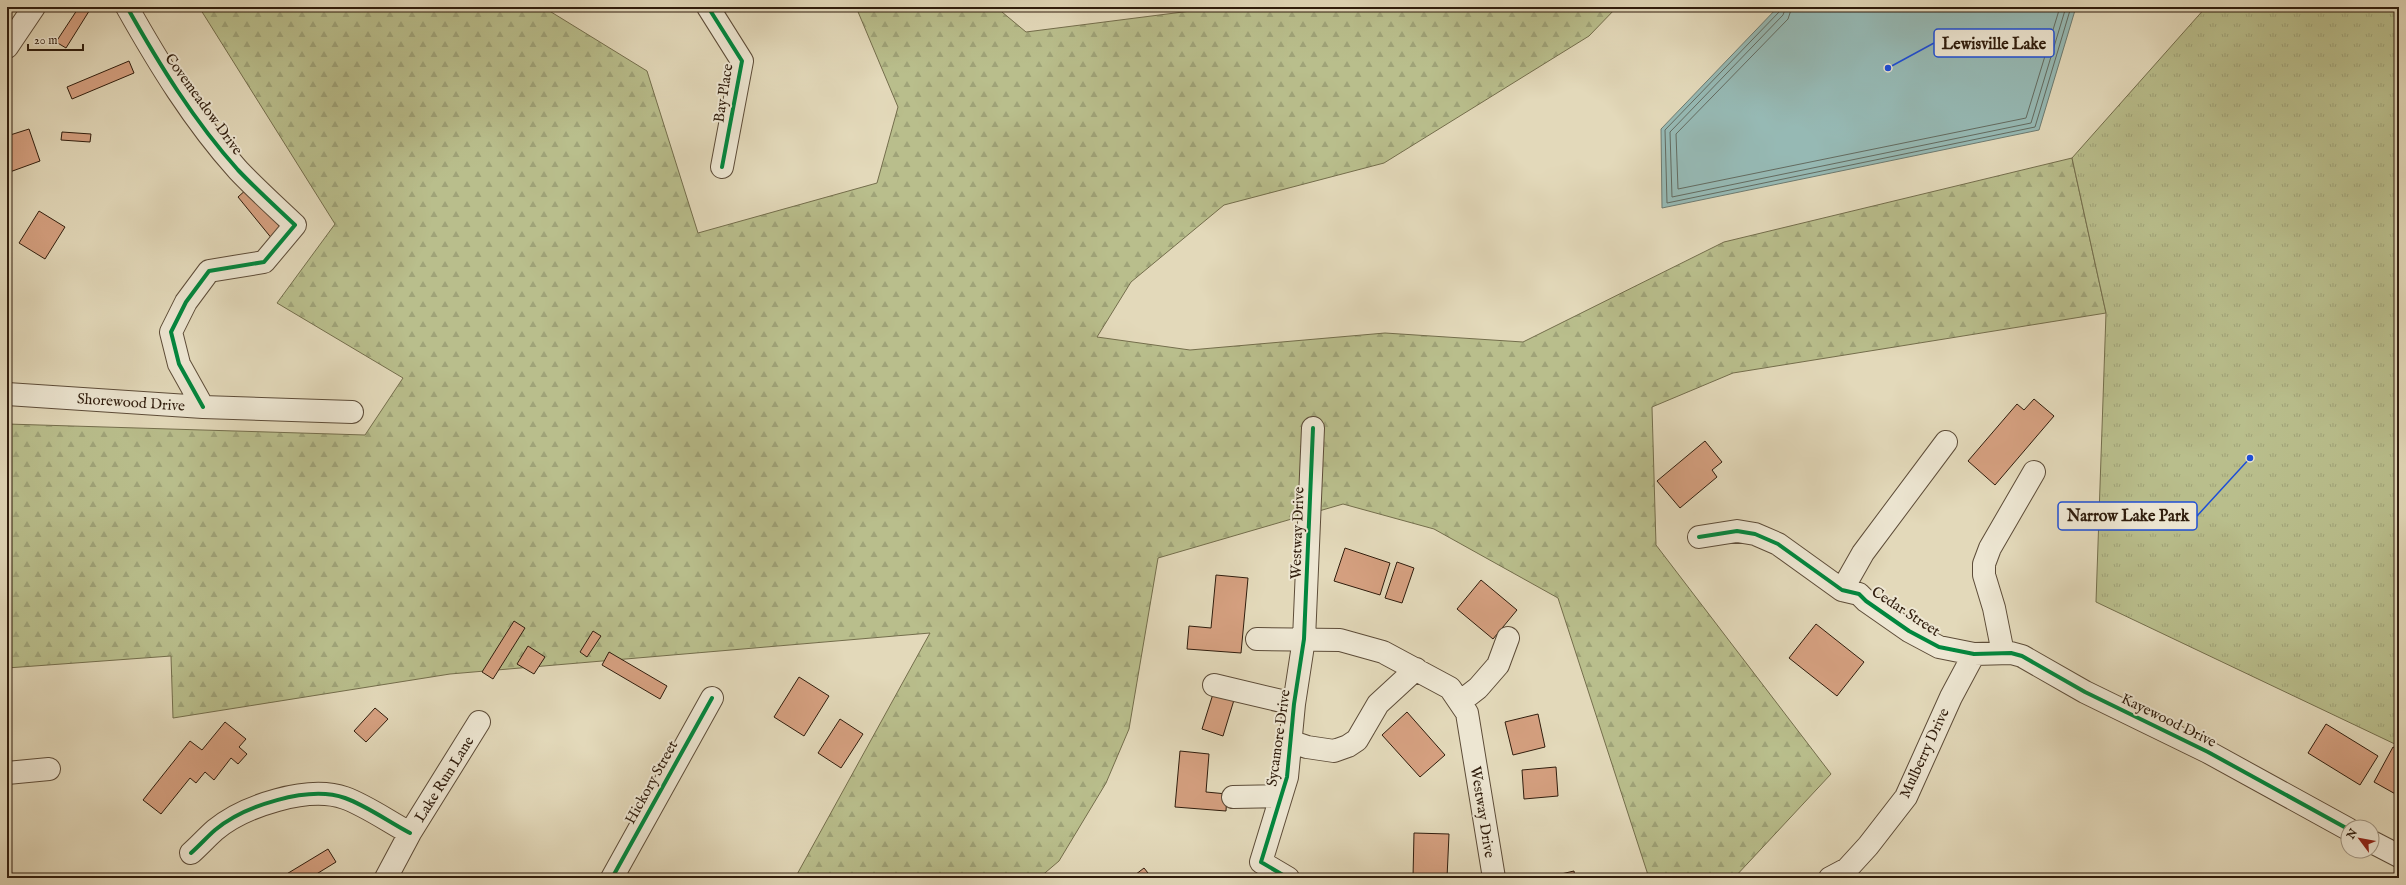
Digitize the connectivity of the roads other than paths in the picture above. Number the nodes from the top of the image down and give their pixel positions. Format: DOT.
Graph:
graph roads {
  1 [pos="34,7"];
  2 [pos="127,7"];
  3 [pos="708,7"];
  4 [pos="7,46"];
  5 [pos="722,167"];
  6 [pos="7,394"];
  7 [pos="203,407"];
  8 [pos="352,412"];
  9 [pos="1313,428"];
  10 [pos="1946,442"];
  11 [pos="2034,472"];
  12 [pos="1699,537"];
  13 [pos="1842,590"];
  14 [pos="1508,638"];
  15 [pos="1257,639"];
  16 [pos="1304,639"];
  17 [pos="2003,653"];
  18 [pos="1974,654"];
  19 [pos="1416,668"];
  20 [pos="1214,685"];
  21 [pos="712,698"];
  22 [pos="1460,702"];
  23 [pos="1294,704"];
  24 [pos="479,722"];
  25 [pos="1289,741"];
  26 [pos="49,769"];
  27 [pos="7,773"];
  28 [pos="1281,796"];
  29 [pos="1234,797"];
  30 [pos="2340,825"];
  31 [pos="410,833"];
  32 [pos="2380,846"];
  33 [pos="191,854"];
  34 [pos="2399,856"];
  35 [pos="386,878"];
  36 [pos="612,878"];
  37 [pos="1288,878"];
  38 [pos="1494,878"];
  39 [pos="1830,878"];
  1 -- 4 [label="street"];
  2 -- 7 [label="street, Covemeadow Drive"];
  3 -- 5 [label="street, Bay Place"];
  6 -- 7 [label="street, Shorewood Drive"];
  7 -- 8 [label="street, Shorewood Drive"];
  9 -- 16 [label="street, Westway Drive"];
  10 -- 13 [label="street"];
  11 -- 17 [label="street"];
  12 -- 13 [label="street, Cedar Street"];
  13 -- 18 [label="street, Cedar Street"];
  14 -- 22 [label="street"];
  15 -- 16 [label="street"];
  16 -- 19 [label="street, Westway Drive"];
  16 -- 23 [label="street, Sycamore Drive"];
  17 -- 18 [label="street, Kayewood Drive"];
  17 -- 30 [label="street, Kayewood Drive"];
  18 -- 39 [label="street, Mulberry Drive"];
  19 -- 22 [label="street, Westway Drive"];
  19 -- 25 [label="street"];
  20 -- 23 [label="street"];
  21 -- 36 [label="street, Hickory Street"];
  22 -- 38 [label="street, Westway Drive"];
  23 -- 25 [label="street, Sycamore Drive"];
  24 -- 31 [label="street, Lake Run Lane"];
  25 -- 28 [label="street, Sycamore Drive"];
  26 -- 27 [label="street"];
  28 -- 29 [label="street"];
  28 -- 37 [label="street, Sycamore Drive"];
  31 -- 33 [label="street"];
  31 -- 35 [label="street, Lake Run Lane"];
  32 -- 34 [label="street"];
}
